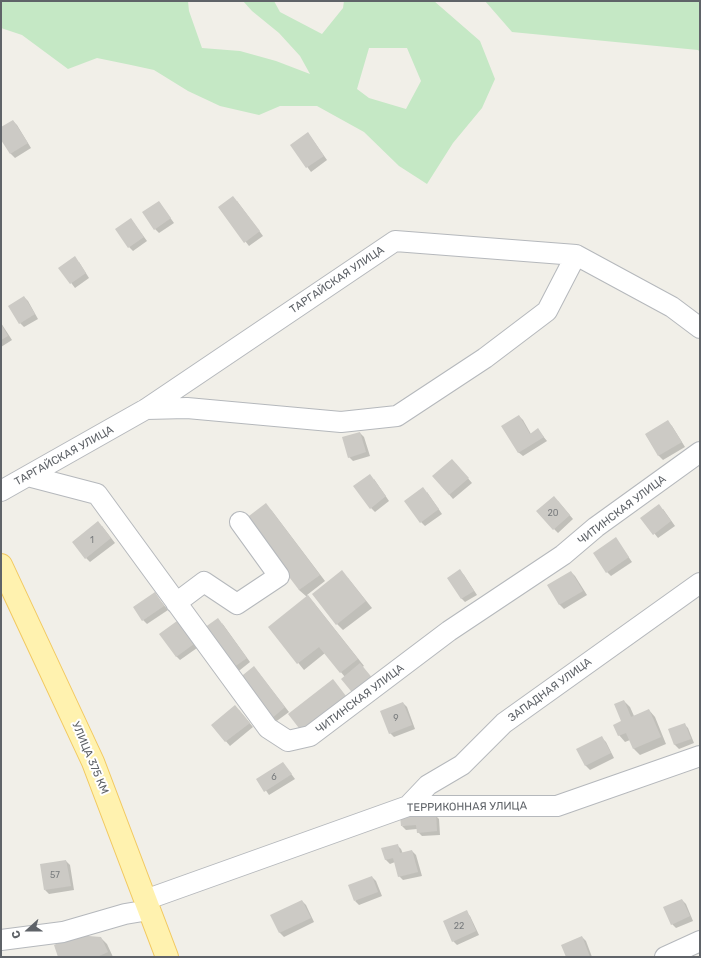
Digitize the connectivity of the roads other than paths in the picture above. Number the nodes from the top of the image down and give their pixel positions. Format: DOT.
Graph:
graph roads {
  1 [pos="576,254"];
  2 [pos="700,328"];
  3 [pos="146,409"];
  4 [pos="700,452"];
  5 [pos="28,476"];
  6 [pos="1,492"];
  7 [pos="240,522"];
  8 [pos="3,576"];
  9 [pos="700,583"];
  10 [pos="176,603"];
  11 [pos="700,756"];
  12 [pos="408,806"];
  13 [pos="147,905"];
  14 [pos="1,940"];
  15 [pos="700,942"];
  16 [pos="167,957"];
  17 [pos="665,957"];
  1 -- 2 [label="street, ТАРГАЙСКАЯ УЛИЦА"];
  1 -- 3 [label="street, ТАРГАЙСКАЯ УЛИЦА"];
  1 -- 3 [label="street"];
  3 -- 5 [label="street, ТАРГАЙСКАЯ УЛИЦА"];
  4 -- 10 [label="street, ЧИТИНСКАЯ УЛИЦА"];
  5 -- 6 [label="street, ТАРГАЙСКАЯ УЛИЦА"];
  5 -- 10 [label="street, ЧИТИНСКАЯ УЛИЦА"];
  7 -- 10 [label="street"];
  8 -- 13 [label="main road, УЛИЦА 375 КМ"];
  9 -- 12 [label="street, ЗАПАДНАЯ УЛИЦА"];
  11 -- 12 [label="street, ТЕРРИКОННАЯ УЛИЦА"];
  12 -- 13 [label="street, ТЕРРИКОННАЯ УЛИЦА"];
  13 -- 14 [label="street, ТЕРРИКОННАЯ УЛИЦА"];
  13 -- 16 [label="main road, УЛИЦА 375 КМ"];
  15 -- 17 [label="street"];
}
